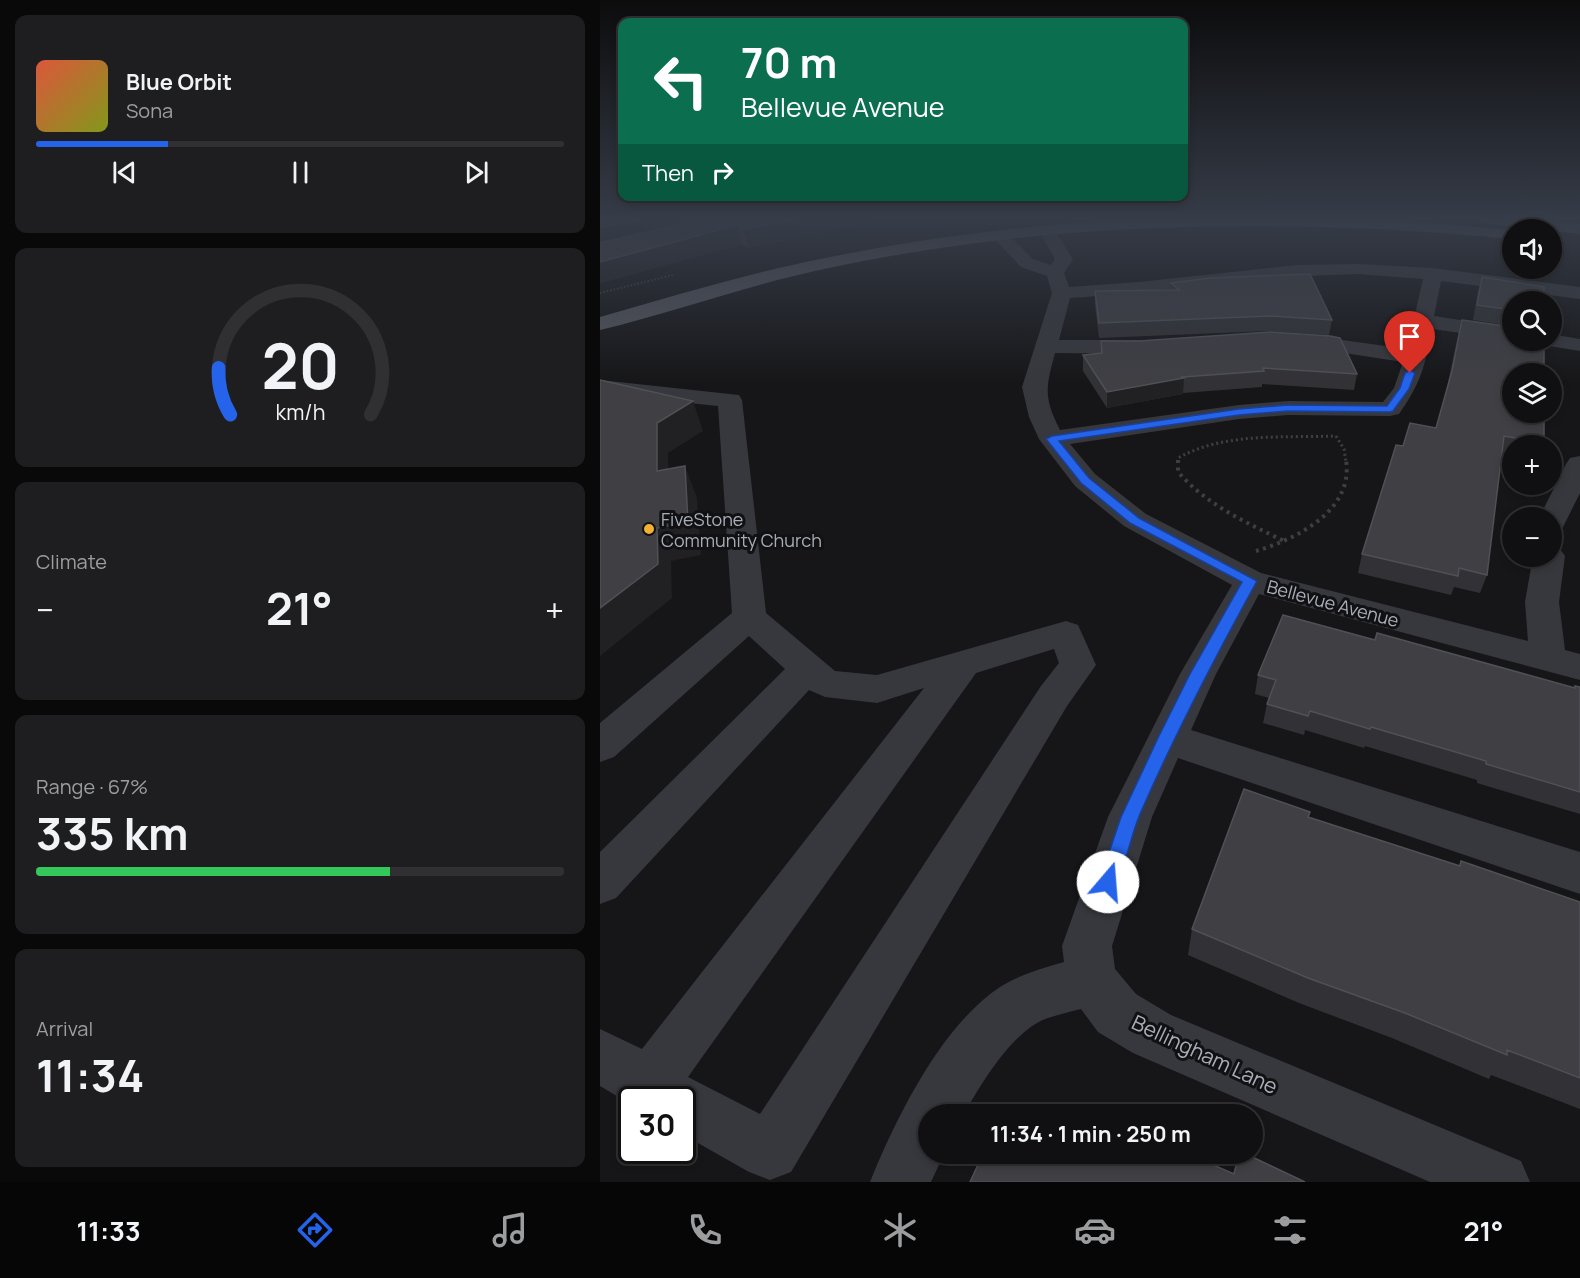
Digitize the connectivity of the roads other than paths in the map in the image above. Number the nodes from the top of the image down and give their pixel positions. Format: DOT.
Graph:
graph roads {
  1 [pos="782,274"];
  2 [pos="1044,274"];
  3 [pos="1060,274"];
  4 [pos="1260,274"];
  5 [pos="1433,274"];
  6 [pos="1434,274"];
  7 [pos="1058,283"];
  8 [pos="1580,293"];
  9 [pos="1423,321"];
  10 [pos="600,324"];
  11 [pos="1502,333"];
  12 [pos="1279,339"];
  13 [pos="1562,342"];
  14 [pos="1580,345"];
  15 [pos="1046,346"];
  16 [pos="1168,346"];
  17 [pos="1416,357"];
  18 [pos="601,389"];
  19 [pos="1052,439"];
  20 [pos="1580,464"];
  21 [pos="1559,507"];
  22 [pos="1251,566"];
  23 [pos="1547,567"];
  24 [pos="749,617"];
  25 [pos="963,663"];
  26 [pos="1564,663"];
  27 [pos="807,668"];
  28 [pos="1166,738"];
  29 [pos="600,746"];
  30 [pos="1580,873"];
  31 [pos="600,883"];
  32 [pos="1091,980"];
  33 [pos="600,1056"];
  34 [pos="652,1086"];
  35 [pos="677,1086"];
  36 [pos="938,1104"];
  37 [pos="696,1110"];
  38 [pos="918,1145"];
  39 [pos="900,1182"];
  40 [pos="1500,1182"];
  1 -- 10 [label="main road"];
  2 -- 7 [label="street"];
  3 -- 7 [label="street, Bellevue Avenue"];
  4 -- 7 [label="street"];
  5 -- 9 [label="street"];
  6 -- 8 [label="street"];
  7 -- 15 [label="street, Bellevue Avenue"];
  9 -- 11 [label="street"];
  9 -- 17 [label="street"];
  12 -- 17 [label="street"];
  13 -- 14 [label="street"];
  15 -- 16 [label="street"];
  15 -- 19 [label="street, Bellevue Avenue"];
  17 -- 19 [label="street"];
  18 -- 24 [label="street"];
  19 -- 22 [label="street, Bellevue Avenue"];
  20 -- 21 [label="street"];
  22 -- 26 [label="street, Bellevue Avenue"];
  22 -- 28 [label="street"];
  23 -- 26 [label="street"];
  24 -- 27 [label="street"];
  24 -- 29 [label="street"];
  25 -- 27 [label="street"];
  25 -- 35 [label="street"];
  25 -- 37 [label="street"];
  27 -- 31 [label="street"];
  28 -- 30 [label="street"];
  28 -- 32 [label="street"];
  32 -- 36 [label="street"];
  32 -- 40 [label="street, Bellingham Lane"];
  33 -- 34 [label="street"];
  38 -- 39 [label="street"];
}
